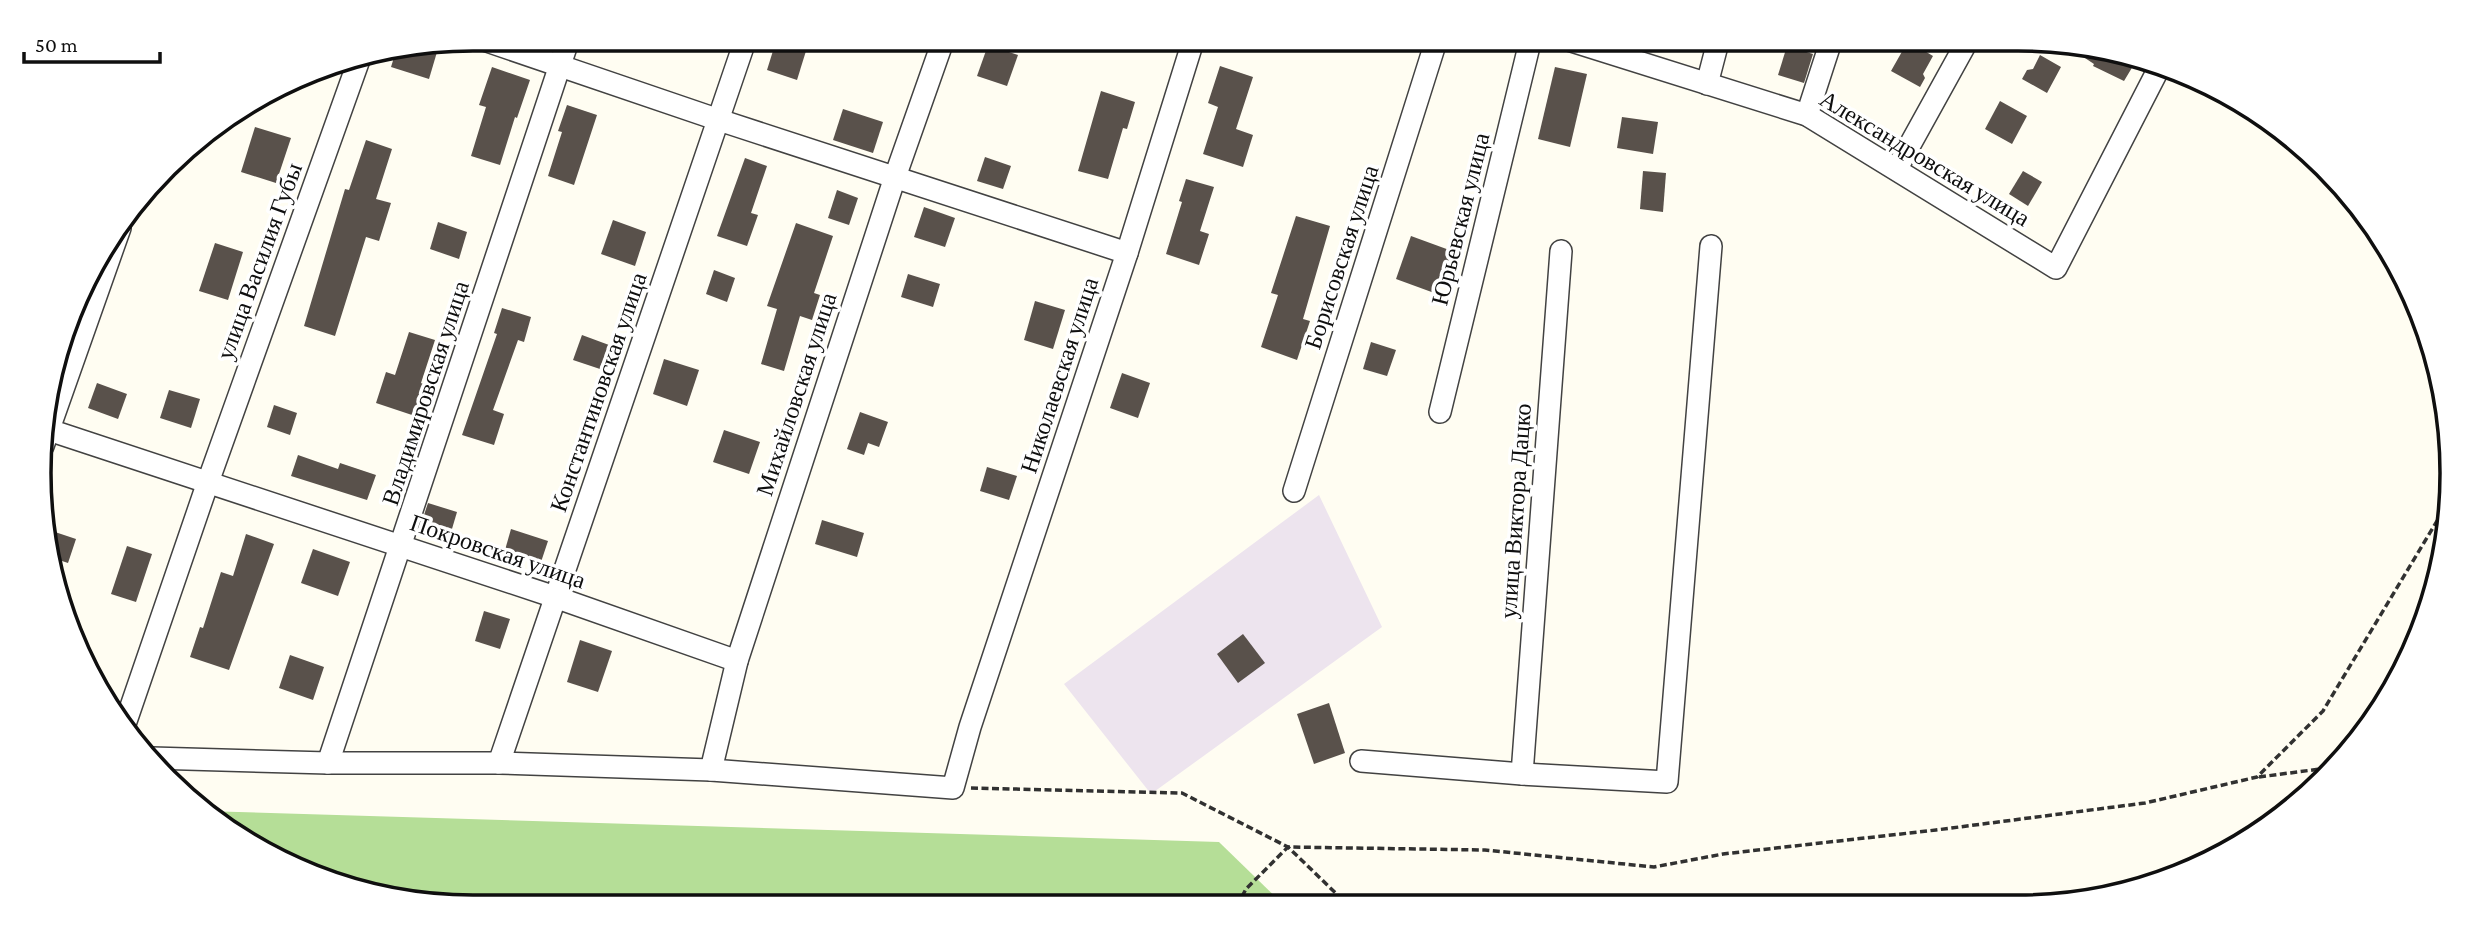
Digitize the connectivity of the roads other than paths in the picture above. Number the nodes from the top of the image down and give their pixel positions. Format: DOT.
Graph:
graph roads {
  1 [pos="516,51"];
  2 [pos="565,51"];
  3 [pos="742,51"];
  4 [pos="939,51"];
  5 [pos="1190,51"];
  6 [pos="1433,51"];
  7 [pos="1528,51"];
  8 [pos="1604,51"];
  9 [pos="1716,51"];
  10 [pos="1828,51"];
  11 [pos="1962,51"];
  12 [pos="560,66"];
  13 [pos="356,67"];
  14 [pos="2157,74"];
  15 [pos="1707,83"];
  16 [pos="1807,116"];
  17 [pos="719,120"];
  18 [pos="1901,161"];
  19 [pos="895,177"];
  20 [pos="1711,246"];
  21 [pos="1561,251"];
  22 [pos="1127,253"];
  23 [pos="109,259"];
  24 [pos="57,402"];
  25 [pos="1440,412"];
  26 [pos="53,437"];
  27 [pos="208,482"];
  28 [pos="1294,491"];
  29 [pos="402,546"];
  30 [pos="555,597"];
  31 [pos="737,661"];
  32 [pos="128,716"];
  33 [pos="162,758"];
  34 [pos="1361,761"];
  35 [pos="328,763"];
  36 [pos="499,763"];
  37 [pos="711,770"];
  38 [pos="1522,774"];
  1 -- 12 [label="street"];
  2 -- 12 [label="street, Владимировская улица"];
  3 -- 17 [label="street, Константиновская улица"];
  4 -- 19 [label="street, Михайловская улица"];
  5 -- 22 [label="street, Николаевская улица"];
  6 -- 28 [label="street, Борисовская улица"];
  7 -- 25 [label="street, Юрьевская улица"];
  8 -- 15 [label="street, Александровская улица"];
  9 -- 15 [label="street"];
  10 -- 16 [label="street"];
  11 -- 18 [label="street"];
  12 -- 17 [label="street"];
  12 -- 29 [label="street, Владимировская улица"];
  13 -- 27 [label="street, улица Василия Губы"];
  14 -- 16 [label="street, Александровская улица"];
  15 -- 16 [label="street, Александровская улица"];
  17 -- 19 [label="street"];
  17 -- 30 [label="street, Константиновская улица"];
  19 -- 22 [label="street"];
  19 -- 31 [label="street, Михайловская улица"];
  20 -- 38 [label="street"];
  21 -- 38 [label="street, улица Виктора Дацко"];
  22 -- 37 [label="street, Николаевская улица"];
  23 -- 24 [label="street"];
  26 -- 27 [label="street, Покровская улица"];
  27 -- 29 [label="street, Покровская улица"];
  27 -- 32 [label="street, улица Василия Губы"];
  29 -- 30 [label="street, Покровская улица"];
  29 -- 35 [label="street, Владимировская улица"];
  30 -- 31 [label="street, Покровская улица"];
  30 -- 36 [label="street, Константиновская улица"];
  31 -- 37 [label="street, Михайловская улица"];
  33 -- 35 [label="street"];
  34 -- 38 [label="street"];
  35 -- 36 [label="street"];
  36 -- 37 [label="street"];
}
